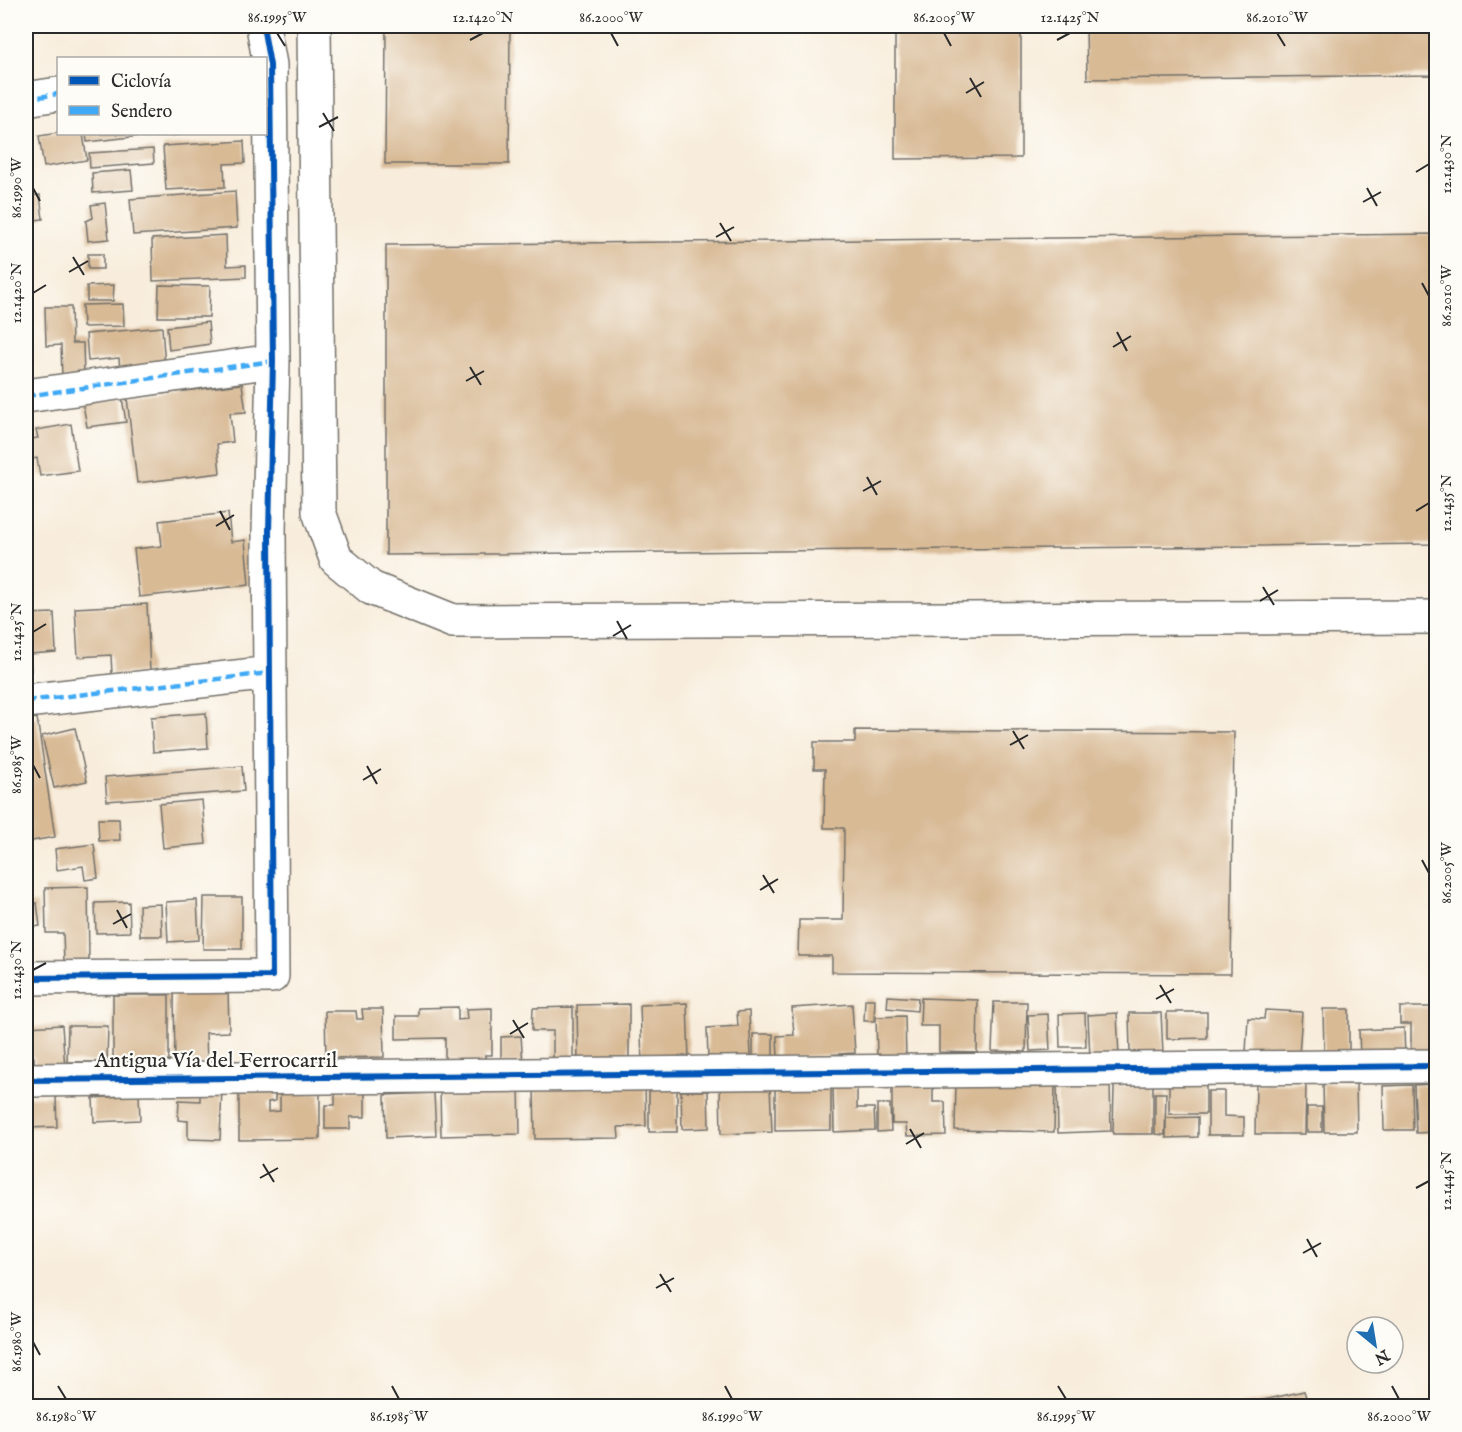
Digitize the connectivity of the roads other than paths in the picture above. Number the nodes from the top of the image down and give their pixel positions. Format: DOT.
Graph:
graph roads {
  1 [pos="263,26"];
  2 [pos="314,26"];
  3 [pos="267,57"];
  4 [pos="268,66"];
  5 [pos="57,94"];
  6 [pos="26,99"];
  7 [pos="273,361"];
  8 [pos="26,396"];
  9 [pos="1437,617"];
  10 [pos="270,673"];
  11 [pos="26,701"];
  12 [pos="26,978"];
  13 [pos="1437,1066"];
  14 [pos="26,1080"];
  1 -- 3 [label="street"];
  2 -- 9 [label="street"];
  4 -- 7 [label="street"];
  5 -- 6 [label="street"];
  7 -- 8 [label="street"];
  7 -- 10 [label="street"];
  10 -- 11 [label="street"];
  10 -- 12 [label="street"];
  13 -- 14 [label="street, Antigua Vía del Ferrocarril"];
}
